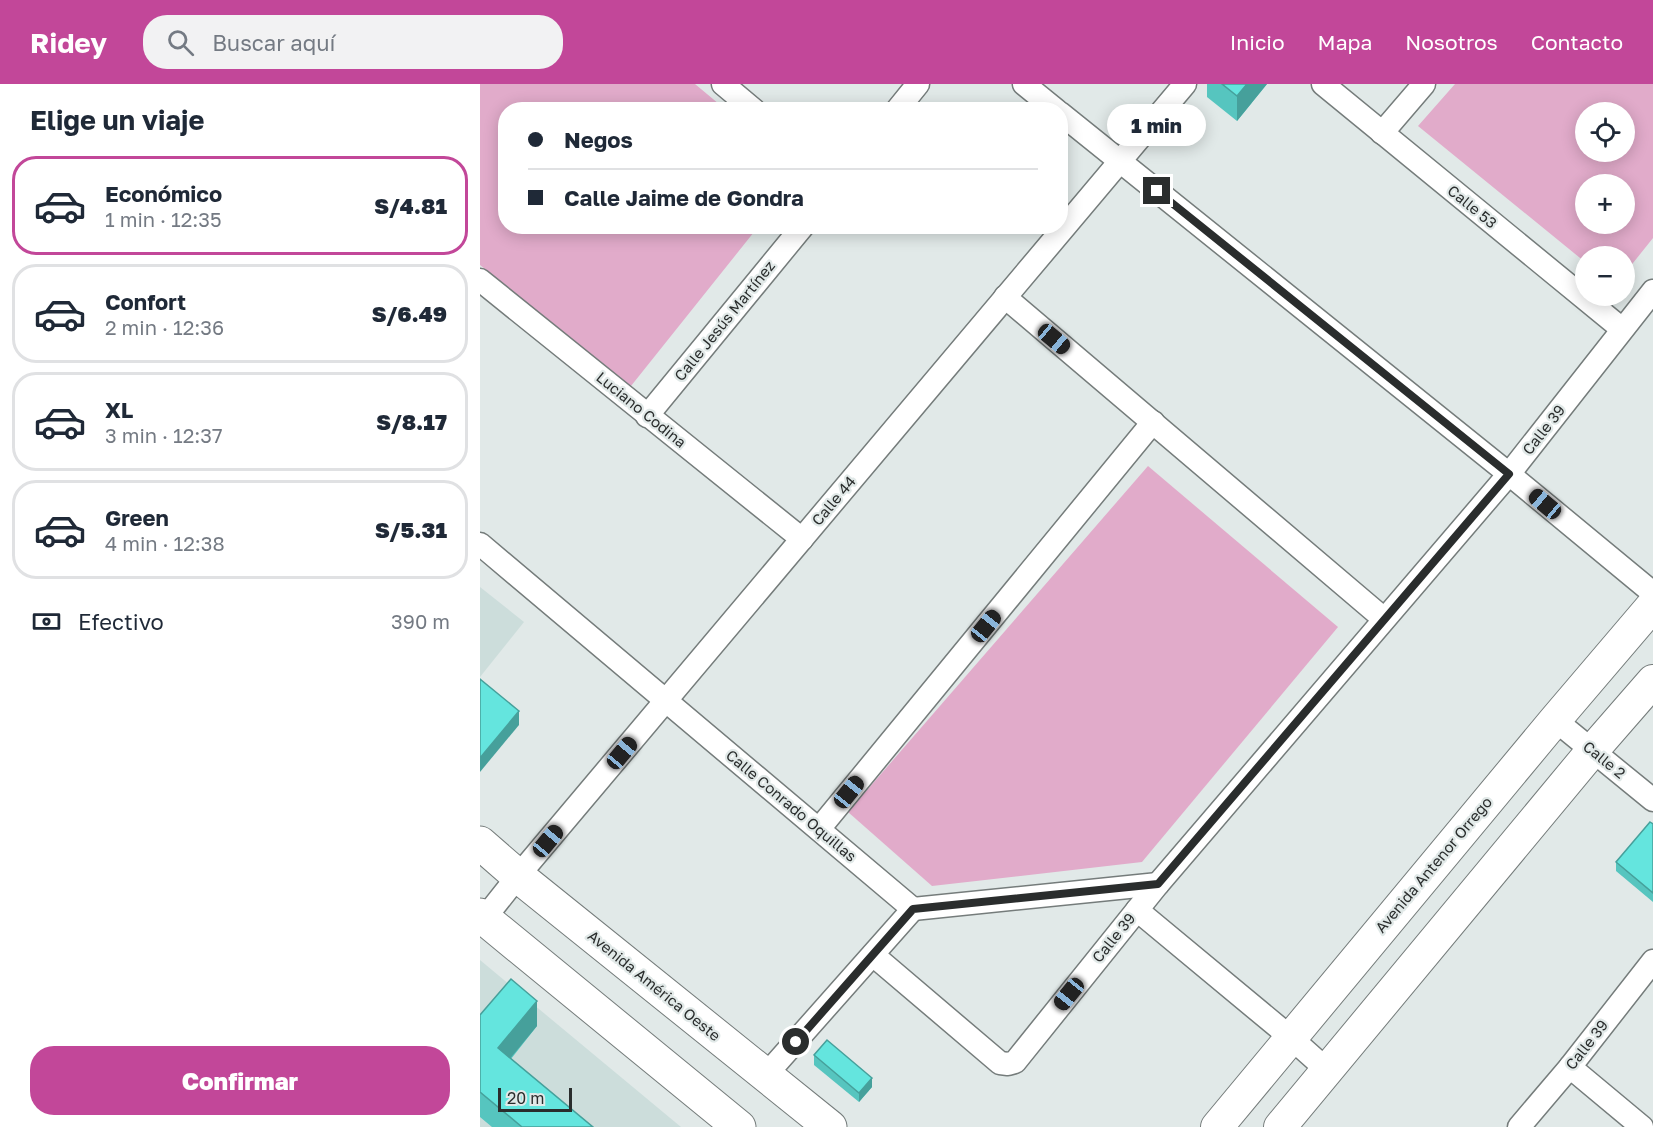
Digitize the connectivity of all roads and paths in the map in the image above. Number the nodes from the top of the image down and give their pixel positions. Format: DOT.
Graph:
graph roads {
  1 [pos="723,84"];
  2 [pos="918,84"];
  3 [pos="1024,84"];
  4 [pos="1185,84"];
  5 [pos="1323,84"];
  6 [pos="1424,84"];
  7 [pos="744,102"];
  8 [pos="903,102"];
  9 [pos="1046,102"];
  10 [pos="1068,119"];
  11 [pos="1382,133"];
  12 [pos="1120,161"];
  13 [pos="1068,222"];
  14 [pos="796,234"];
  15 [pos="1058,234"];
  16 [pos="480,280"];
  17 [pos="1653,291"];
  18 [pos="1005,297"];
  19 [pos="1622,329"];
  20 [pos="647,416"];
  21 [pos="1153,422"];
  22 [pos="1509,474"];
  23 [pos="802,539"];
  24 [pos="480,544"];
  25 [pos="1653,593"];
  26 [pos="1653,605"];
  27 [pos="1384,619"];
  28 [pos="1653,681"];
  29 [pos="666,701"];
  30 [pos="1555,720"];
  31 [pos="1592,752"];
  32 [pos="1653,800"];
  33 [pos="819,829"];
  34 [pos="480,843"];
  35 [pos="518,876"];
  36 [pos="1158,884"];
  37 [pos="913,909"];
  38 [pos="1137,910"];
  39 [pos="482,917"];
  40 [pos="873,955"];
  41 [pos="1653,961"];
  42 [pos="1290,1037"];
  43 [pos="1569,1067"];
  44 [pos="1327,1070"];
  45 [pos="765,1076"];
  46 [pos="739,1127"];
  47 [pos="830,1127"];
  48 [pos="1217,1127"];
  49 [pos="1280,1127"];
  50 [pos="1519,1127"];
  51 [pos="1642,1127"];
  1 -- 7 [label="street"];
  2 -- 8 [label="street"];
  3 -- 9 [label="street"];
  4 -- 12 [label="street, Calle 44"];
  5 -- 11 [label="street, Calle 53"];
  6 -- 11 [label="street"];
  10 -- 12 [label="street"];
  11 -- 19 [label="street, Calle 53"];
  12 -- 13 [label="street, Calle 44"];
  12 -- 22 [label="street"];
  14 -- 20 [label="street, Calle Jesús Martínez"];
  15 -- 18 [label="street, Calle 44"];
  16 -- 20 [label="street, Luciano Codina"];
  17 -- 19 [label="street, Calle 39"];
  18 -- 21 [label="street"];
  18 -- 23 [label="street, Calle 44"];
  19 -- 22 [label="street, Calle 39"];
  20 -- 23 [label="street, Luciano Codina"];
  21 -- 27 [label="street"];
  21 -- 33 [label="street"];
  22 -- 25 [label="street"];
  22 -- 27 [label="street, Calle 39"];
  23 -- 29 [label="street, Calle 44"];
  24 -- 29 [label="street, Calle Conrado Oquillas"];
  26 -- 30 [label="street, Avenida Antenor Orrego"];
  27 -- 36 [label="street, Calle 39"];
  28 -- 31 [label="street"];
  29 -- 33 [label="street, Calle Conrado Oquillas"];
  29 -- 35 [label="street, Calle 44"];
  30 -- 31 [label="street, Calle 2"];
  30 -- 42 [label="street, Avenida Antenor Orrego"];
  31 -- 32 [label="street, Calle 2"];
  31 -- 44 [label="street"];
  33 -- 37 [label="street, Calle Conrado Oquillas"];
  34 -- 35 [label="main road, Avenida América Oeste"];
  35 -- 39 [label="street, Calle 44"];
  35 -- 45 [label="main road, Avenida América Oeste"];
  36 -- 37 [label="street"];
  36 -- 38 [label="street, Calle 39"];
  37 -- 40 [label="street"];
  38 -- 40 [label="street, Calle 39"];
  38 -- 42 [label="street"];
  39 -- 46 [label="main road"];
  40 -- 45 [label="street"];
  41 -- 43 [label="street, Calle 39"];
  42 -- 44 [label="street"];
  42 -- 48 [label="street, Avenida Antenor Orrego"];
  43 -- 50 [label="street, Calle 39"];
  43 -- 51 [label="street"];
  44 -- 49 [label="street"];
  45 -- 47 [label="main road, Avenida América Oeste"];
}
